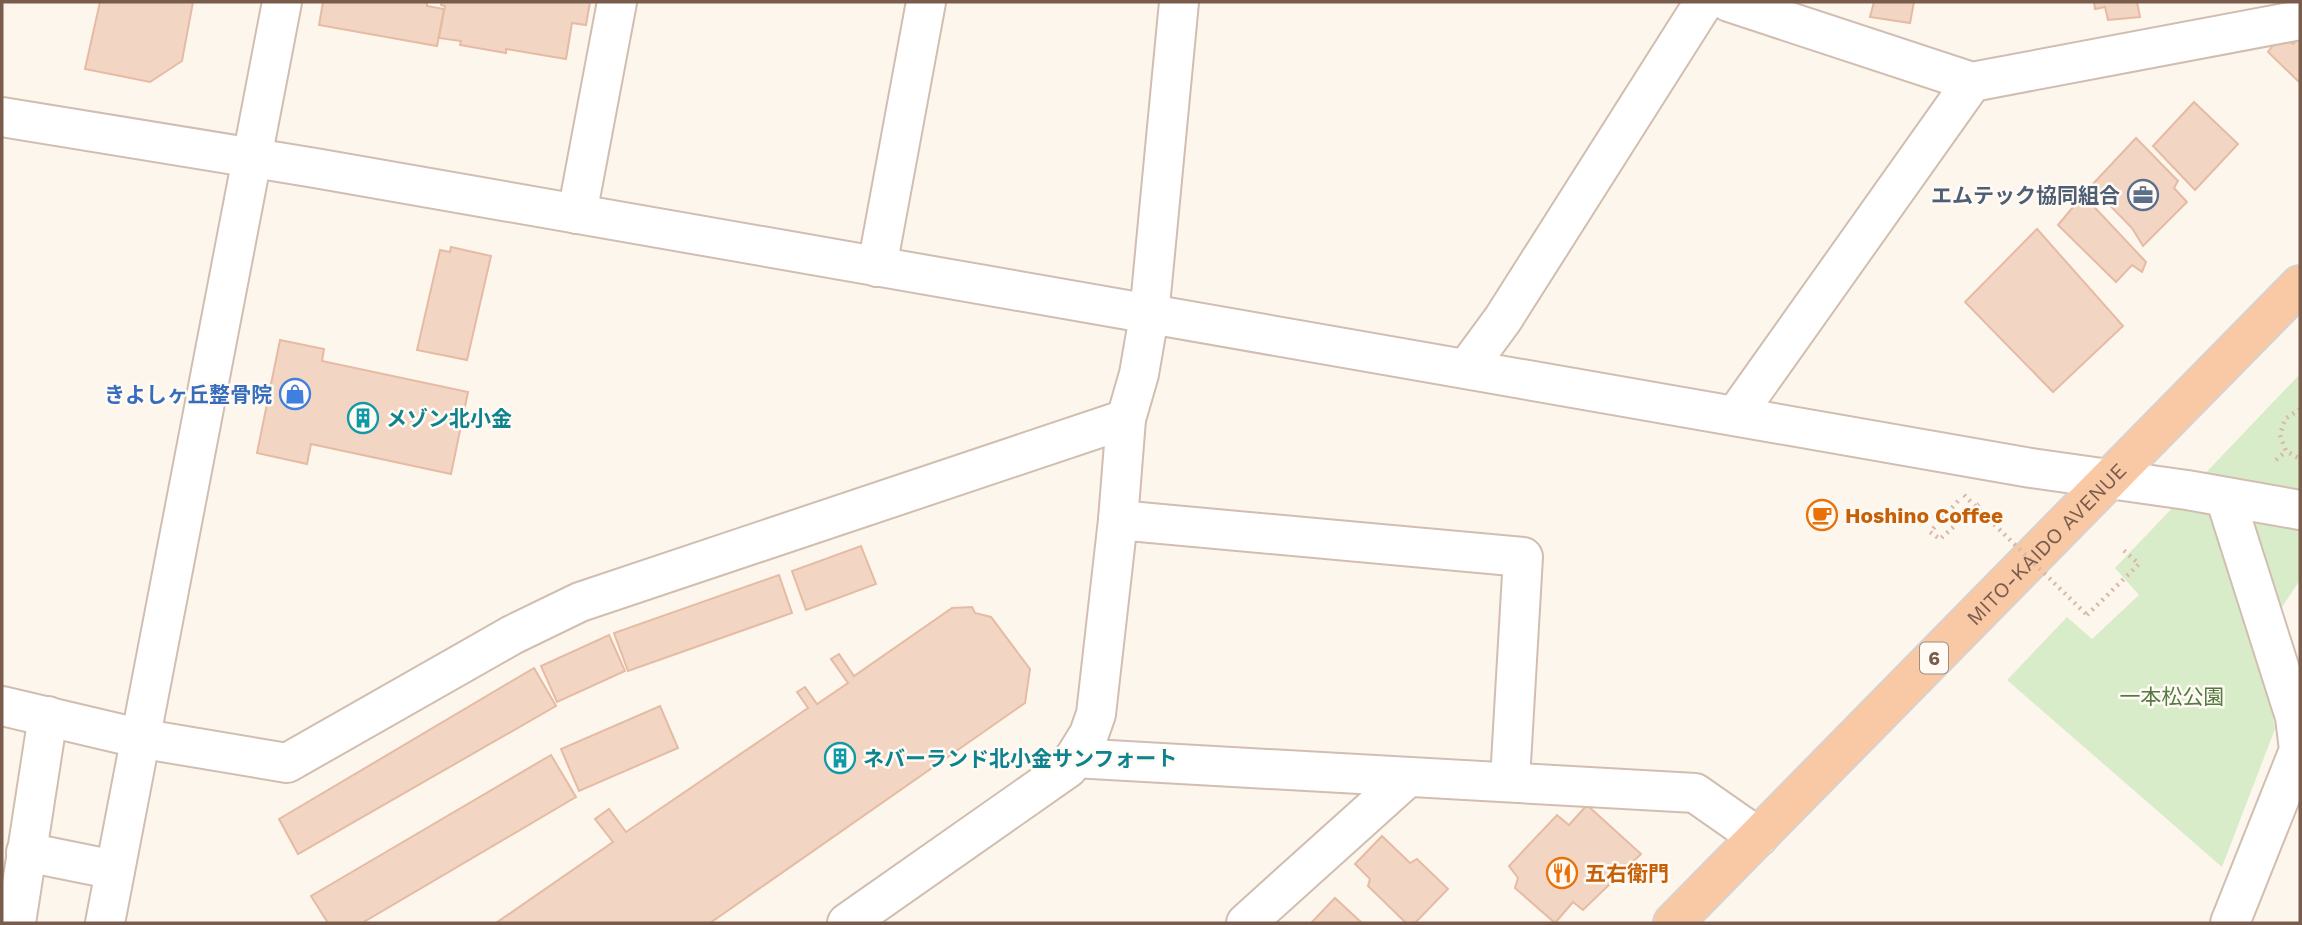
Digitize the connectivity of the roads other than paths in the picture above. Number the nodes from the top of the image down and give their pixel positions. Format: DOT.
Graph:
graph roads {
  1 [pos="282,2"];
  2 [pos="617,2"];
  3 [pos="926,2"];
  4 [pos="1179,2"];
  5 [pos="1704,2"];
  6 [pos="1729,2"];
  7 [pos="2300,20"];
  8 [pos="1972,82"];
  9 [pos="2,117"];
  10 [pos="252,157"];
  11 [pos="577,214"];
  12 [pos="877,268"];
  13 [pos="2300,285"];
  14 [pos="1149,316"];
  15 [pos="1467,368"];
  16 [pos="1735,416"];
  17 [pos="1126,419"];
  18 [pos="2110,480"];
  19 [pos="2225,497"];
  20 [pos="2300,510"];
  21 [pos="1118,520"];
  22 [pos="2,706"];
  23 [pos="48,716"];
  24 [pos="138,738"];
  25 [pos="2300,752"];
  26 [pos="1074,758"];
  27 [pos="1407,778"];
  28 [pos="1510,780"];
  29 [pos="1758,837"];
  30 [pos="26,852"];
  31 [pos="115,870"];
  32 [pos="16,923"];
  33 [pos="105,923"];
  34 [pos="847,923"];
  35 [pos="1246,923"];
  36 [pos="1673,923"];
  37 [pos="2230,923"];
  1 -- 10 [label="street"];
  2 -- 11 [label="street"];
  3 -- 12 [label="street"];
  4 -- 14 [label="street"];
  5 -- 15 [label="street"];
  6 -- 8 [label="street"];
  7 -- 8 [label="street"];
  8 -- 16 [label="street"];
  9 -- 10 [label="street"];
  10 -- 11 [label="street"];
  10 -- 24 [label="street"];
  11 -- 12 [label="street"];
  12 -- 14 [label="street"];
  13 -- 18 [label="highway, MITO-KAIDO AVENUE / 6"];
  14 -- 15 [label="street"];
  14 -- 17 [label="street"];
  15 -- 16 [label="street"];
  16 -- 18 [label="street"];
  17 -- 21 [label="street"];
  17 -- 24 [label="street"];
  18 -- 19 [label="street"];
  18 -- 29 [label="highway, MITO-KAIDO AVENUE / 6"];
  19 -- 20 [label="street"];
  19 -- 25 [label="street"];
  21 -- 26 [label="street"];
  21 -- 28 [label="street"];
  22 -- 23 [label="street"];
  23 -- 24 [label="street"];
  23 -- 30 [label="street"];
  24 -- 31 [label="street"];
  25 -- 37 [label="street"];
  26 -- 27 [label="street"];
  26 -- 34 [label="street"];
  27 -- 28 [label="street"];
  27 -- 35 [label="street"];
  28 -- 29 [label="street"];
  29 -- 36 [label="highway, MITO-KAIDO AVENUE / 6"];
  30 -- 31 [label="street"];
  30 -- 32 [label="street"];
  31 -- 33 [label="street"];
}
